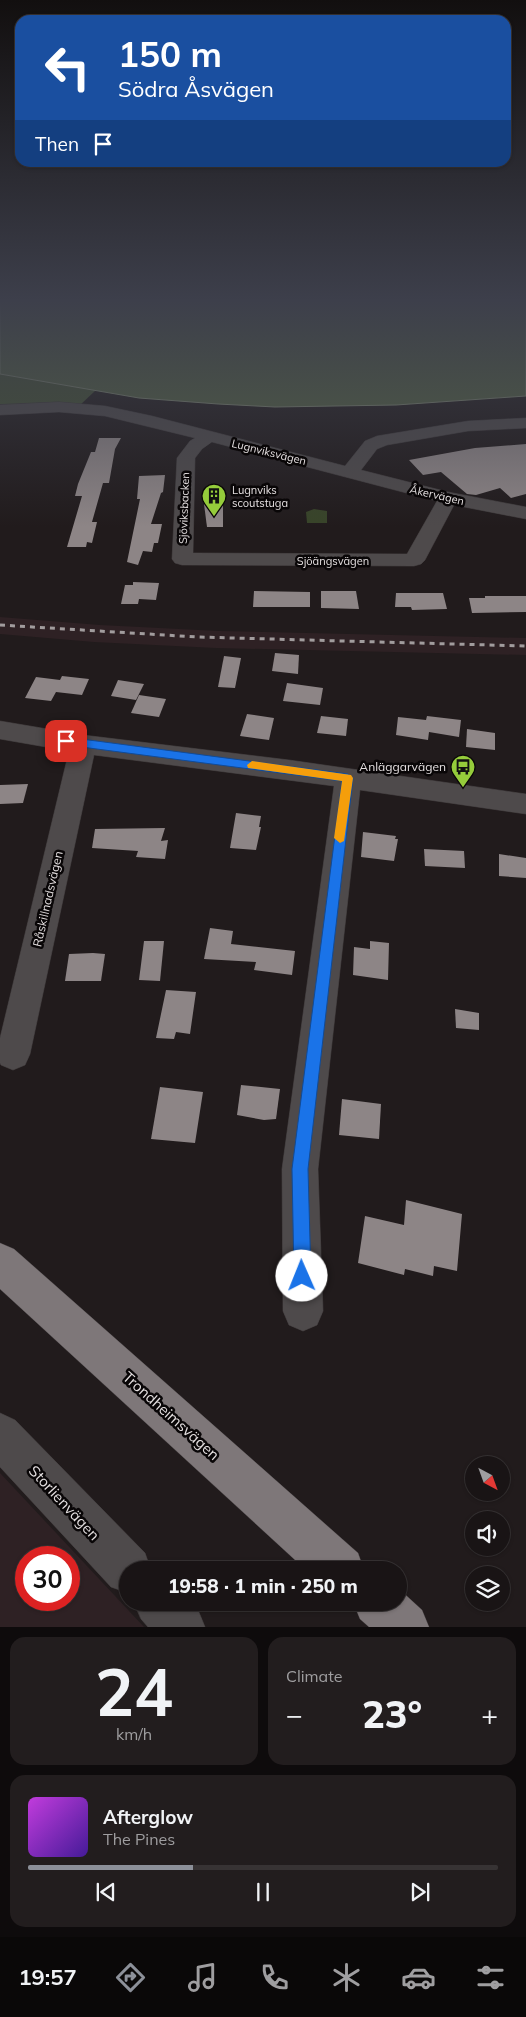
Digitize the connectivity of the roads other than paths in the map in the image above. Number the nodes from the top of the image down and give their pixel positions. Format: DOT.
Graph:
graph roads {
  1 [pos="0,410"];
  2 [pos="526,424"];
  3 [pos="208,437"];
  4 [pos="349,473"];
  5 [pos="448,498"];
  6 [pos="526,513"];
  7 [pos="182,559"];
  8 [pos="0,730"];
  9 [pos="83,744"];
  10 [pos="348,778"];
  11 [pos="526,804"];
  12 [pos="14,1054"];
  13 [pos="0,1263"];
  14 [pos="303,1311"];
  15 [pos="0,1435"];
  16 [pos="119,1561"];
  17 [pos="331,1561"];
  18 [pos="166,1611"];
  19 [pos="387,1611"];
  20 [pos="181,1627"];
  21 [pos="405,1627"];
  1 -- 3 [label="street, Lugnviksvägen"];
  2 -- 4 [label="street"];
  3 -- 4 [label="street, Lugnviksvägen"];
  3 -- 7 [label="street, Sjöviksbacken"];
  4 -- 5 [label="street, Åkervägen"];
  5 -- 6 [label="street, Åkervägen"];
  5 -- 7 [label="street, Sjöängsvägen"];
  8 -- 9 [label="street"];
  9 -- 10 [label="street"];
  9 -- 12 [label="street, Råskillnadsvägen"];
  10 -- 11 [label="street"];
  10 -- 14 [label="street"];
  13 -- 17 [label="main road, Trondheimsvägen"];
  15 -- 16 [label="street, Storlienvägen"];
  18 -- 20 [label="street"];
  19 -- 21 [label="main road"];
}
